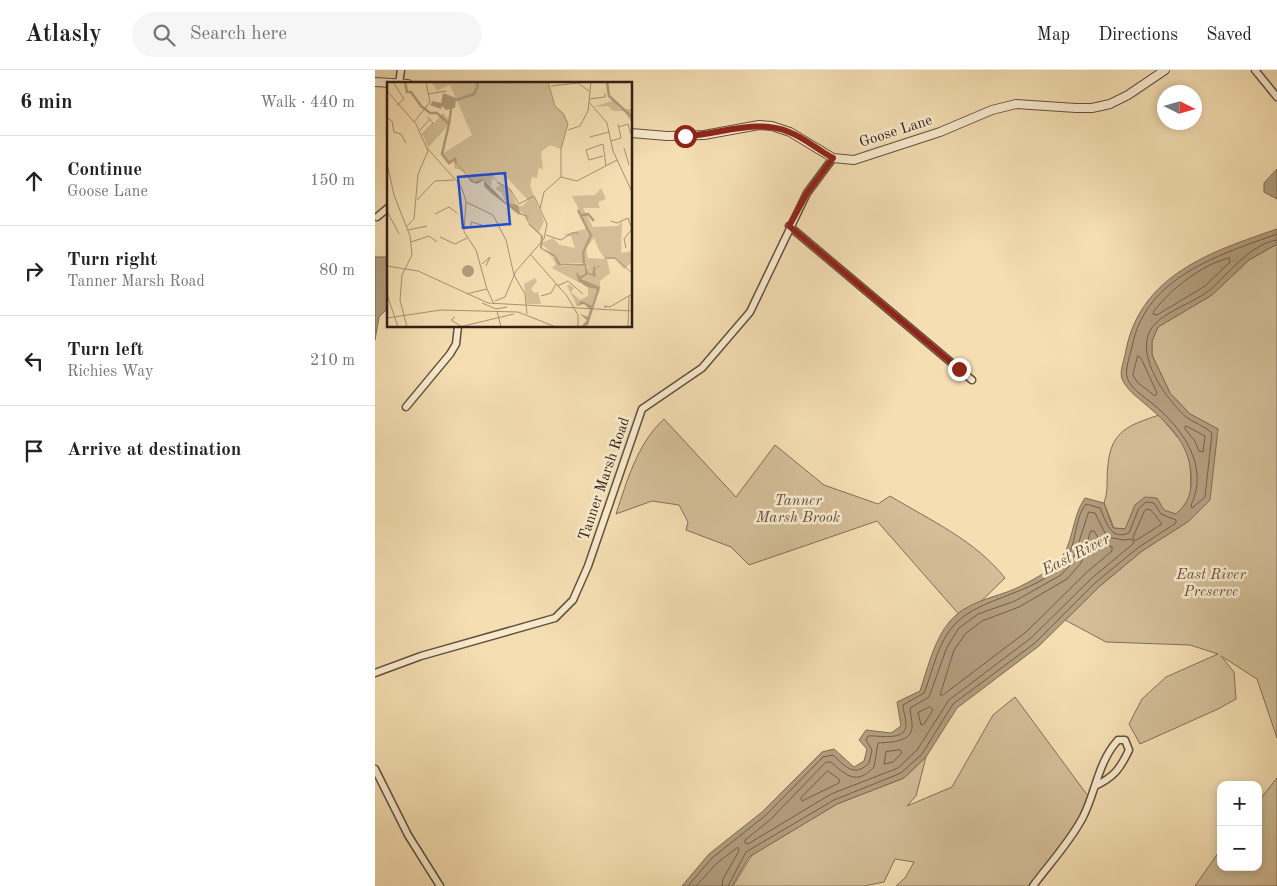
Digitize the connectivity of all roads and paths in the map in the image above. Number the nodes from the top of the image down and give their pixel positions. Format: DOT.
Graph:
graph roads {
  1 [pos="1165,70"];
  2 [pos="1255,70"];
  3 [pos="1277,97"];
  4 [pos="633,133"];
  5 [pos="833,158"];
  6 [pos="387,209"];
  7 [pos="377,217"];
  8 [pos="789,226"];
  9 [pos="458,328"];
  10 [pos="972,380"];
  11 [pos="406,406"];
  12 [pos="375,673"];
  13 [pos="375,769"];
  14 [pos="1095,786"];
  15 [pos="440,886"];
  16 [pos="1033,886"];
  1 -- 5 [label="street, Goose Lane"];
  2 -- 3 [label="street"];
  4 -- 5 [label="street"];
  5 -- 8 [label="street, Tanner Marsh Road"];
  6 -- 7 [label="street"];
  8 -- 10 [label="street"];
  8 -- 12 [label="street, Tanner Marsh Road"];
  9 -- 11 [label="street"];
  13 -- 15 [label="street"];
  14 -- 14 [label="street"];
  14 -- 16 [label="street"];
}
